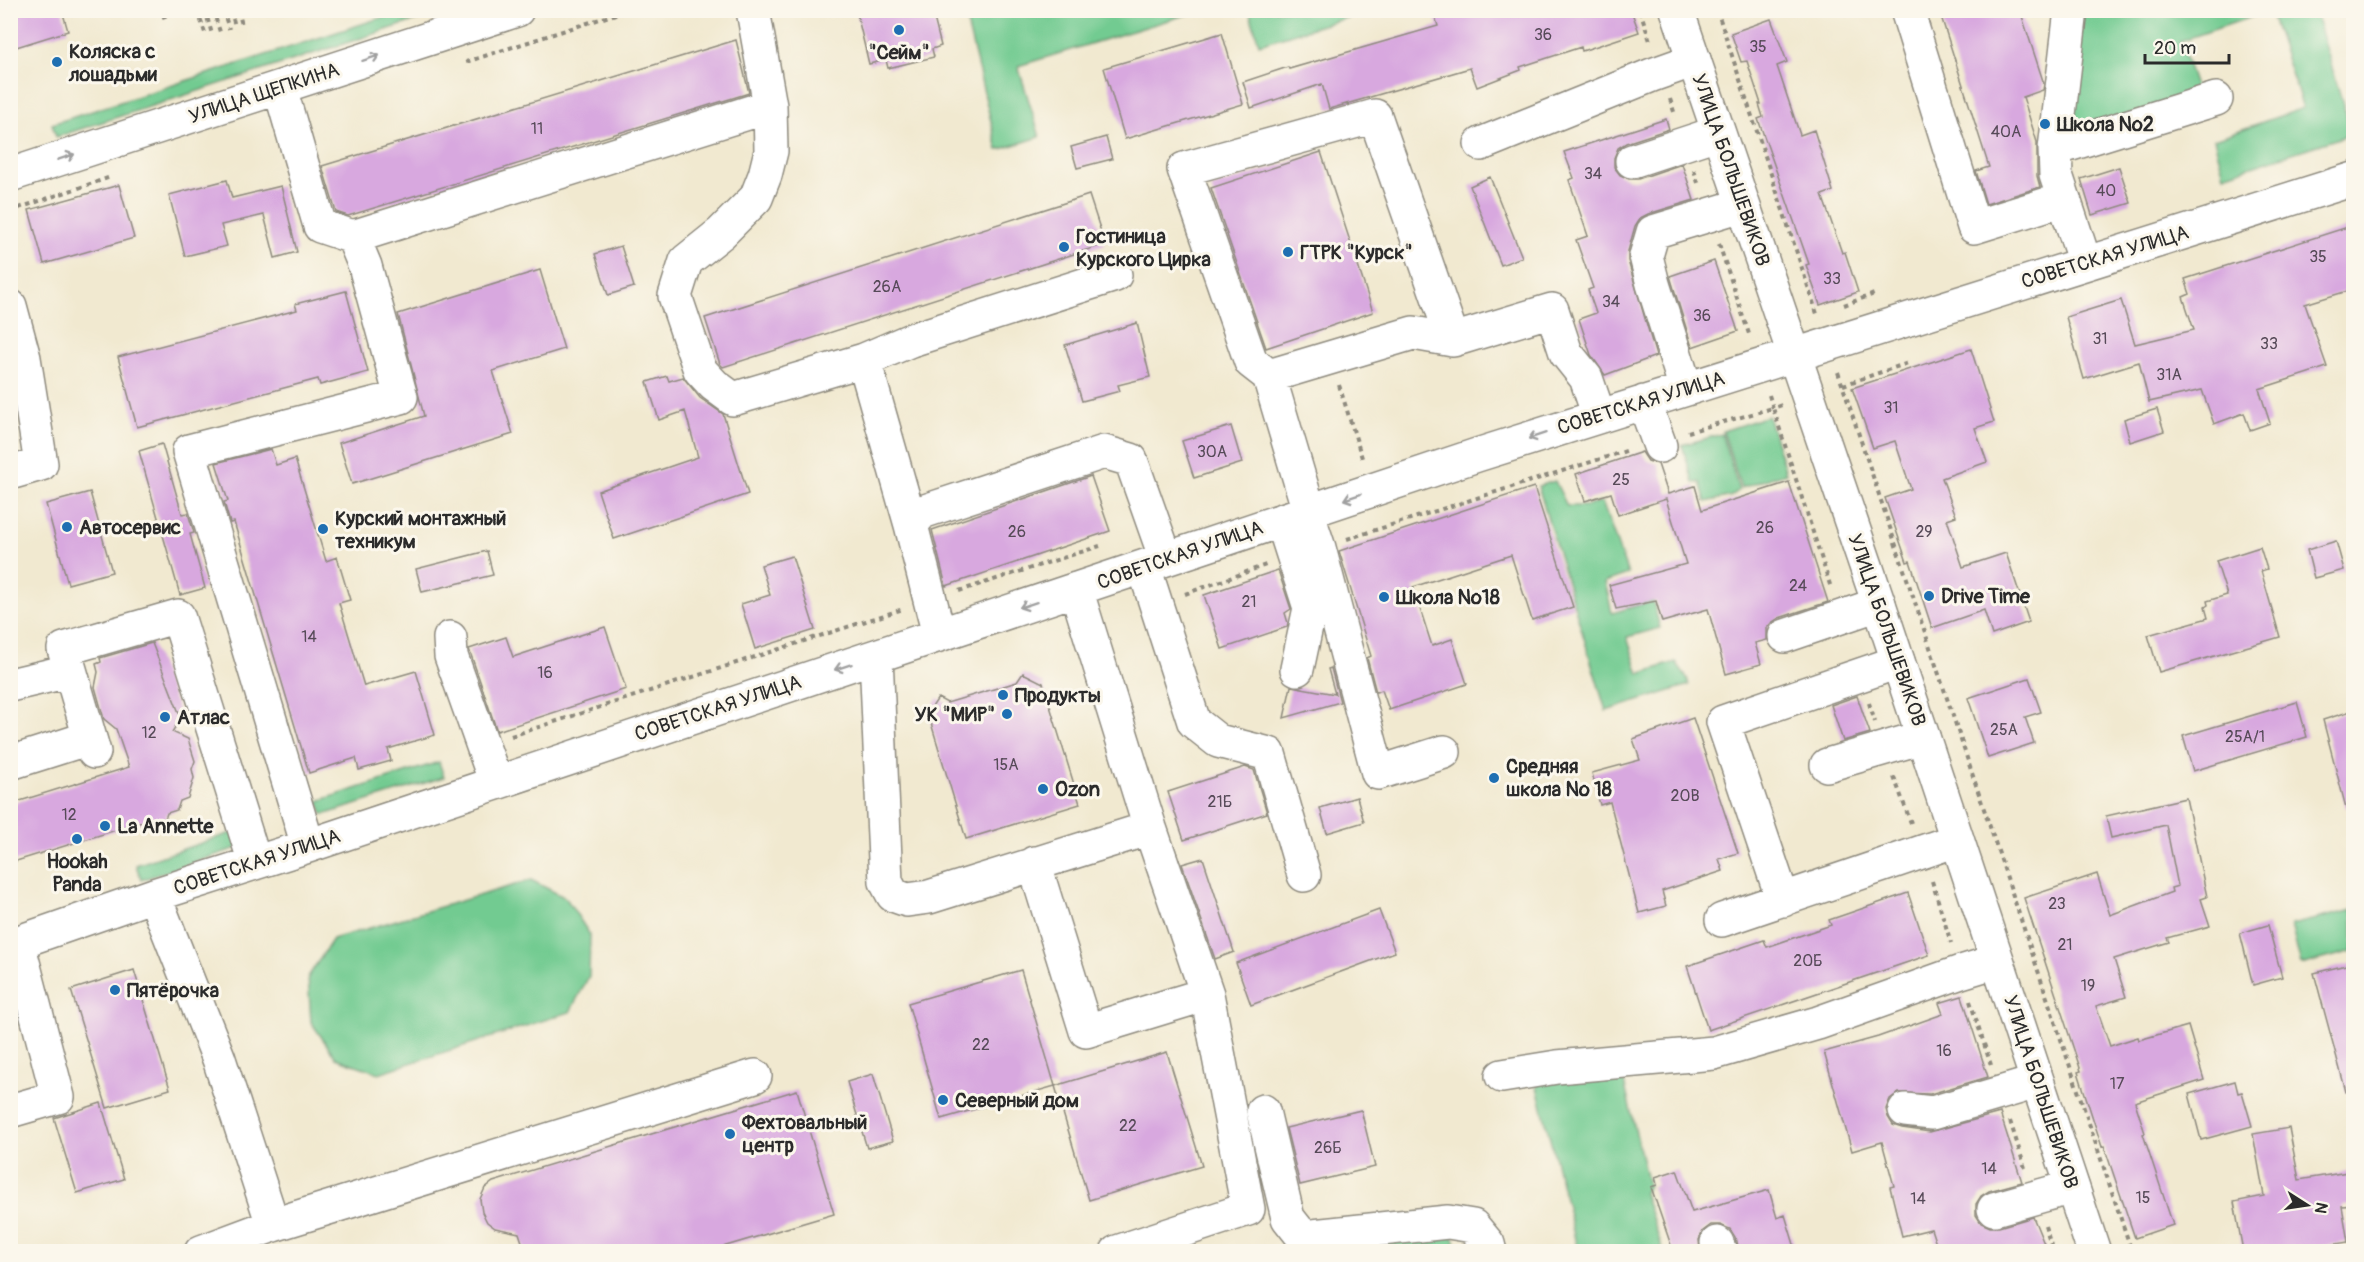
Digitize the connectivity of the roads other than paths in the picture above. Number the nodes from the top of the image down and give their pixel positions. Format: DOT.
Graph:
graph roads {
  1 [pos="516,10"];
  2 [pos="753,10"];
  3 [pos="1677,10"];
  4 [pos="1907,10"];
  5 [pos="2071,10"];
  6 [pos="1694,60"];
  7 [pos="280,88"];
  8 [pos="2216,99"];
  9 [pos="770,106"];
  10 [pos="1717,133"];
  11 [pos="1481,144"];
  12 [pos="2055,149"];
  13 [pos="1632,161"];
  14 [pos="10,175"];
  15 [pos="2354,179"];
  16 [pos="2064,199"];
  17 [pos="1742,205"];
  18 [pos="352,237"];
  19 [pos="2085,264"];
  20 [pos="1115,275"];
  21 [pos="10,306"];
  22 [pos="1454,340"];
  23 [pos="1793,355"];
  24 [pos="864,360"];
  25 [pos="1269,376"];
  26 [pos="1686,389"];
  27 [pos="1644,402"];
  28 [pos="1599,416"];
  29 [pos="1659,444"];
  30 [pos="10,473"];
  31 [pos="1299,514"];
  32 [pos="911,525"];
  33 [pos="1306,552"];
  34 [pos="1155,563"];
  35 [pos="1076,590"];
  36 [pos="1879,604"];
  37 [pos="939,635"];
  38 [pos="1785,636"];
  39 [pos="450,638"];
  40 [pos="876,656"];
  41 [pos="1898,662"];
  42 [pos="1297,669"];
  43 [pos="69,671"];
  44 [pos="10,685"];
  45 [pos="1923,737"];
  46 [pos="1444,752"];
  47 [pos="10,763"];
  48 [pos="1827,765"];
  49 [pos="495,783"];
  50 [pos="1150,828"];
  51 [pos="1957,840"];
  52 [pos="308,846"];
  53 [pos="255,863"];
  54 [pos="1034,863"];
  55 [pos="1304,875"];
  56 [pos="154,895"];
  57 [pos="1783,900"];
  58 [pos="1722,920"];
  59 [pos="14,944"];
  60 [pos="1997,961"];
  61 [pos="1207,994"];
  62 [pos="755,1076"];
  63 [pos="1502,1076"];
  64 [pos="2041,1093"];
  65 [pos="1905,1110"];
  66 [pos="10,1111"];
  67 [pos="1263,1111"];
  68 [pos="2072,1186"];
  69 [pos="1994,1209"];
  70 [pos="273,1225"];
  71 [pos="201,1251"];
  72 [pos="1117,1251"];
  73 [pos="1490,1251"];
  74 [pos="2094,1251"];
  7 -- 1 [label="street, УЛИЦА ЩЕПКИНА, one-way"];
  2 -- 9 [label="street"];
  3 -- 6 [label="street, УЛИЦА БОЛЬШЕВИКОВ"];
  4 -- 16 [label="street"];
  5 -- 12 [label="street"];
  6 -- 10 [label="street, УЛИЦА БОЛЬШЕВИКОВ"];
  6 -- 11 [label="street"];
  14 -- 7 [label="street, УЛИЦА ЩЕПКИНА, one-way"];
  7 -- 18 [label="street"];
  8 -- 12 [label="street"];
  9 -- 18 [label="street"];
  9 -- 24 [label="street"];
  10 -- 13 [label="street"];
  10 -- 17 [label="street, УЛИЦА БОЛЬШЕВИКОВ"];
  12 -- 16 [label="street"];
  15 -- 19 [label="street, СОВЕТСКАЯ УЛИЦА"];
  16 -- 19 [label="street"];
  17 -- 23 [label="street, УЛИЦА БОЛЬШЕВИКОВ"];
  17 -- 26 [label="street"];
  18 -- 52 [label="street"];
  19 -- 23 [label="street, СОВЕТСКАЯ УЛИЦА"];
  20 -- 24 [label="street"];
  21 -- 30 [label="street"];
  22 -- 25 [label="street"];
  22 -- 25 [label="street"];
  22 -- 28 [label="street"];
  23 -- 26 [label="street, СОВЕТСКАЯ УЛИЦА"];
  23 -- 36 [label="street, УЛИЦА БОЛЬШЕВИКОВ"];
  24 -- 32 [label="street"];
  25 -- 31 [label="street"];
  26 -- 27 [label="street, СОВЕТСКАЯ УЛИЦА"];
  27 -- 28 [label="street, СОВЕТСКАЯ УЛИЦА"];
  27 -- 29 [label="street"];
  28 -- 31 [label="street, СОВЕТСКАЯ УЛИЦА, one-way"];
  31 -- 33 [label="street"];
  31 -- 34 [label="street, СОВЕТСКАЯ УЛИЦА"];
  32 -- 34 [label="street"];
  32 -- 37 [label="street"];
  33 -- 42 [label="street"];
  33 -- 46 [label="street"];
  34 -- 35 [label="street, СОВЕТСКАЯ УЛИЦА"];
  34 -- 55 [label="street"];
  35 -- 37 [label="street, СОВЕТСКАЯ УЛИЦА, one-way"];
  35 -- 50 [label="street"];
  36 -- 38 [label="street"];
  36 -- 41 [label="street, УЛИЦА БОЛЬШЕВИКОВ"];
  37 -- 40 [label="street, СОВЕТСКАЯ УЛИЦА"];
  39 -- 49 [label="street"];
  40 -- 49 [label="street, СОВЕТСКАЯ УЛИЦА, one-way"];
  40 -- 54 [label="street"];
  41 -- 45 [label="street, УЛИЦА БОЛЬШЕВИКОВ"];
  41 -- 57 [label="street"];
  43 -- 44 [label="street"];
  43 -- 47 [label="street"];
  43 -- 53 [label="street"];
  45 -- 48 [label="street"];
  45 -- 51 [label="street, УЛИЦА БОЛЬШЕВИКОВ"];
  49 -- 52 [label="street, СОВЕТСКАЯ УЛИЦА"];
  50 -- 54 [label="street"];
  50 -- 61 [label="street"];
  51 -- 57 [label="street"];
  51 -- 60 [label="street, УЛИЦА БОЛЬШЕВИКОВ"];
  52 -- 53 [label="street, СОВЕТСКАЯ УЛИЦА"];
  53 -- 56 [label="street, СОВЕТСКАЯ УЛИЦА"];
  54 -- 61 [label="street"];
  56 -- 59 [label="street, СОВЕТСКАЯ УЛИЦА"];
  56 -- 70 [label="street"];
  57 -- 58 [label="street"];
  59 -- 66 [label="street"];
  60 -- 63 [label="street"];
  60 -- 64 [label="street, УЛИЦА БОЛЬШЕВИКОВ"];
  61 -- 72 [label="street"];
  62 -- 70 [label="street"];
  64 -- 65 [label="street"];
  64 -- 68 [label="street, УЛИЦА БОЛЬШЕВИКОВ"];
  67 -- 73 [label="street"];
  68 -- 69 [label="street"];
  68 -- 74 [label="street, УЛИЦА БОЛЬШЕВИКОВ"];
  70 -- 71 [label="street"];
}
